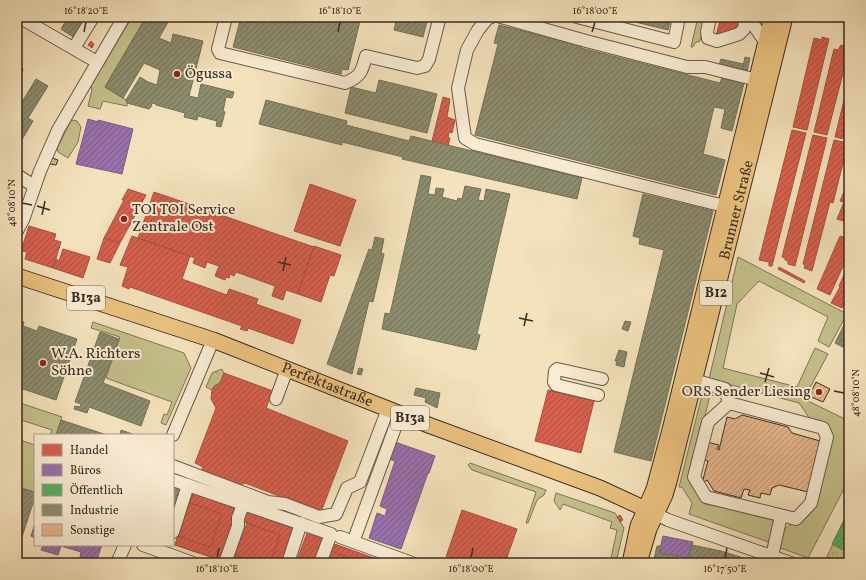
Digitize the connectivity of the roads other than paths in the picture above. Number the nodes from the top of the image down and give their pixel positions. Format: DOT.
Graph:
graph roads {
  1 [pos="18,17"];
  2 [pos="93,17"];
  3 [pos="124,17"];
  4 [pos="226,17"];
  5 [pos="438,17"];
  6 [pos="491,17"];
  7 [pos="501,17"];
  8 [pos="577,17"];
  9 [pos="679,17"];
  10 [pos="710,17"];
  11 [pos="772,17"];
  12 [pos="785,17"];
  13 [pos="749,18"];
  14 [pos="760,43"];
  15 [pos="74,48"];
  16 [pos="97,62"];
  17 [pos="762,83"];
  18 [pos="17,175"];
  19 [pos="34,186"];
  20 [pos="732,205"];
  21 [pos="17,231"];
  22 [pos="17,276"];
  23 [pos="213,340"];
  24 [pos="287,369"];
  25 [pos="602,379"];
  26 [pos="689,379"];
  27 [pos="598,395"];
  28 [pos="276,399"];
  29 [pos="729,403"];
  30 [pos="394,411"];
  31 [pos="172,434"];
  32 [pos="174,466"];
  33 [pos="174,480"];
  34 [pos="243,484"];
  35 [pos="188,485"];
  36 [pos="243,504"];
  37 [pos="285,504"];
  38 [pos="651,511"];
  39 [pos="781,516"];
  40 [pos="302,524"];
  41 [pos="174,529"];
  42 [pos="356,534"];
  43 [pos="340,537"];
  44 [pos="125,546"];
  45 [pos="149,546"];
  46 [pos="167,549"];
  47 [pos="772,556"];
  48 [pos="386,558"];
  49 [pos="117,563"];
  50 [pos="193,563"];
  51 [pos="225,563"];
  52 [pos="288,563"];
  53 [pos="320,563"];
  54 [pos="412,563"];
  55 [pos="630,563"];
  56 [pos="639,563"];
  57 [pos="791,563"];
  1 -- 15 [label="street"];
  2 -- 15 [label="street"];
  3 -- 16 [label="street"];
  4 -- 5 [label="street"];
  6 -- 20 [label="street"];
  7 -- 17 [label="street"];
  8 -- 9 [label="street"];
  10 -- 13 [label="street"];
  11 -- 14 [label="main road, Brunner Straße / B12"];
  12 -- 17 [label="main road, Brunner Straße / B12"];
  13 -- 14 [label="street"];
  14 -- 17 [label="main road, Brunner Straße / B12"];
  15 -- 16 [label="street"];
  16 -- 19 [label="street"];
  17 -- 20 [label="main road, Brunner Straße / B12"];
  18 -- 19 [label="street"];
  19 -- 21 [label="street"];
  20 -- 26 [label="main road, Brunner Straße / B12"];
  22 -- 23 [label="main road, Perfektastraße / B13a"];
  23 -- 24 [label="main road, Perfektastraße / B13a"];
  23 -- 31 [label="street"];
  24 -- 28 [label="street"];
  24 -- 30 [label="main road, Perfektastraße / B13a"];
  25 -- 27 [label="street"];
  26 -- 29 [label="street"];
  26 -- 38 [label="main road, Brunner Straße / B12"];
  29 -- 39 [label="street"];
  29 -- 39 [label="street"];
  30 -- 37 [label="street"];
  30 -- 38 [label="main road, Perfektastraße / B13a"];
  30 -- 42 [label="street"];
  32 -- 37 [label="street"];
  33 -- 35 [label="street"];
  34 -- 37 [label="street"];
  35 -- 36 [label="street"];
  35 -- 41 [label="street"];
  36 -- 40 [label="street"];
  36 -- 51 [label="street"];
  38 -- 47 [label="street"];
  38 -- 55 [label="main road, Brunner Straße / B12"];
  38 -- 56 [label="main road, Brunner Straße / B12"];
  39 -- 47 [label="street"];
  40 -- 52 [label="street"];
  40 -- 53 [label="street"];
  43 -- 48 [label="street"];
  44 -- 49 [label="street"];
  45 -- 46 [label="street"];
  46 -- 50 [label="street"];
  47 -- 57 [label="street"];
  48 -- 54 [label="street"];
}
